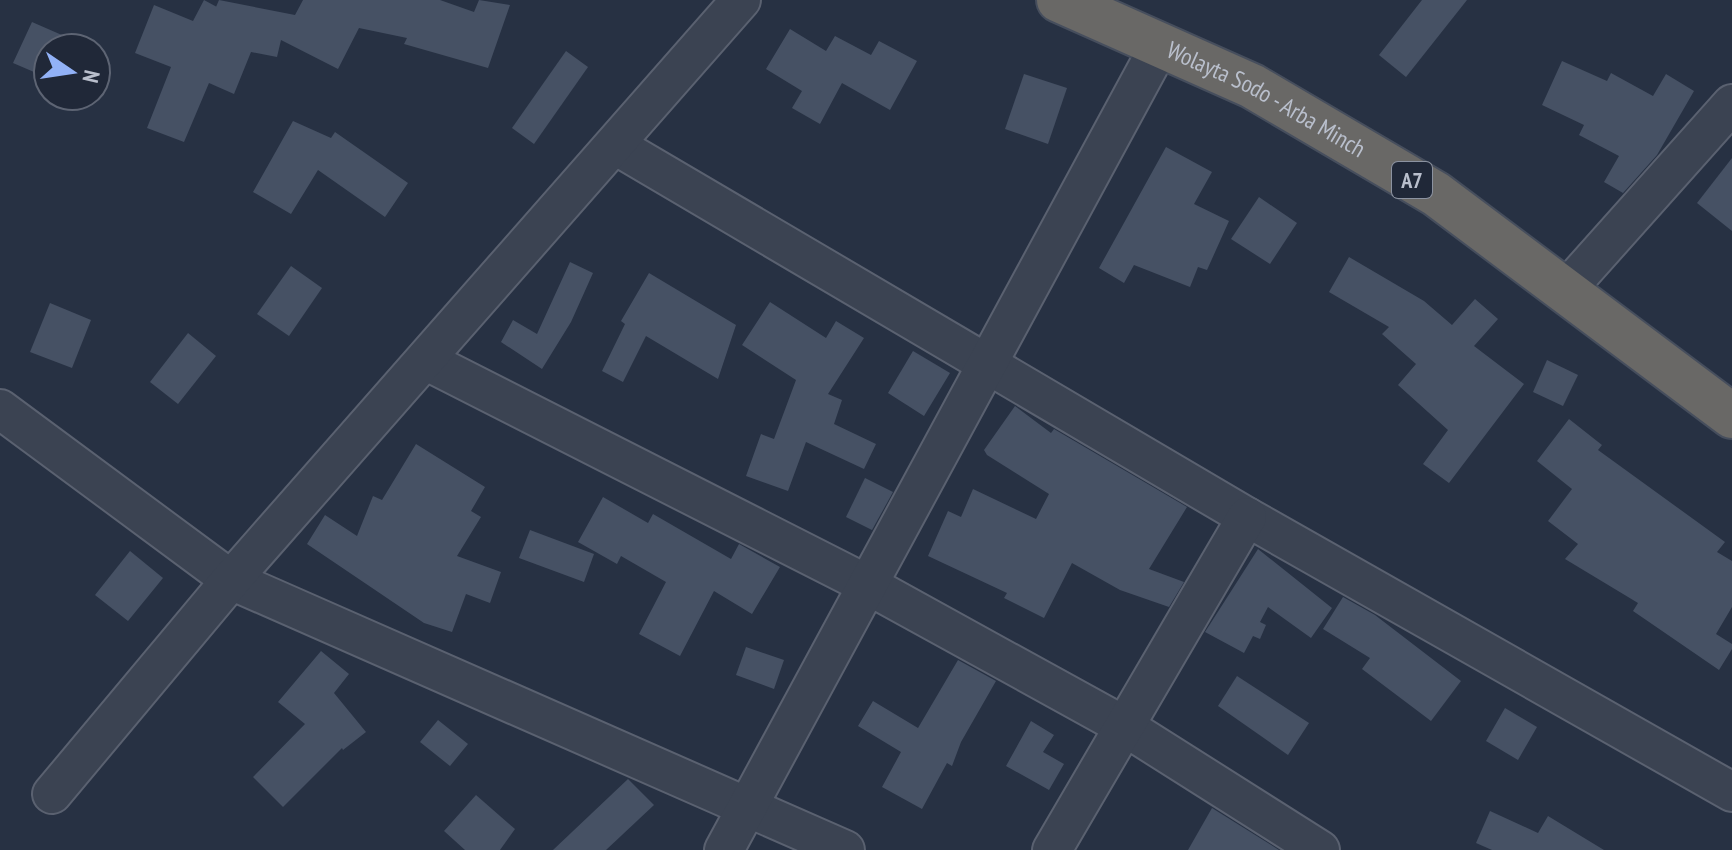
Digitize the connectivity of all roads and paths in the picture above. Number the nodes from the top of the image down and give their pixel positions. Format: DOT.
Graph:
graph roads {
  1 [pos="741,0"];
  2 [pos="1059,0"];
  3 [pos="1160,45"];
  4 [pos="1732,104"];
  5 [pos="615,145"];
  6 [pos="1565,291"];
  7 [pos="427,361"];
  8 [pos="987,364"];
  9 [pos="0,409"];
  10 [pos="1732,416"];
  11 [pos="1247,517"];
  12 [pos="231,580"];
  13 [pos="868,585"];
  14 [pos="1124,726"];
  15 [pos="1732,792"];
  16 [pos="52,794"];
  17 [pos="747,807"];
  18 [pos="724,850"];
  19 [pos="845,850"];
  20 [pos="1052,850"];
  21 [pos="1320,850"];
  1 -- 5 [label="street"];
  2 -- 3 [label="highway, Wolayta Sodo - Arba Minch / A7"];
  3 -- 6 [label="highway, Wolayta Sodo - Arba Minch / A7"];
  3 -- 8 [label="street"];
  4 -- 6 [label="street"];
  5 -- 7 [label="street"];
  5 -- 8 [label="street"];
  6 -- 10 [label="highway, Wolayta Sodo - Arba Minch / A7"];
  7 -- 12 [label="street"];
  7 -- 13 [label="street"];
  8 -- 11 [label="street"];
  8 -- 13 [label="street"];
  9 -- 12 [label="street"];
  11 -- 14 [label="street"];
  11 -- 15 [label="street"];
  12 -- 16 [label="street"];
  12 -- 17 [label="street"];
  13 -- 14 [label="street"];
  13 -- 17 [label="street"];
  14 -- 20 [label="street"];
  14 -- 21 [label="street"];
  17 -- 18 [label="street"];
  17 -- 19 [label="street"];
}
